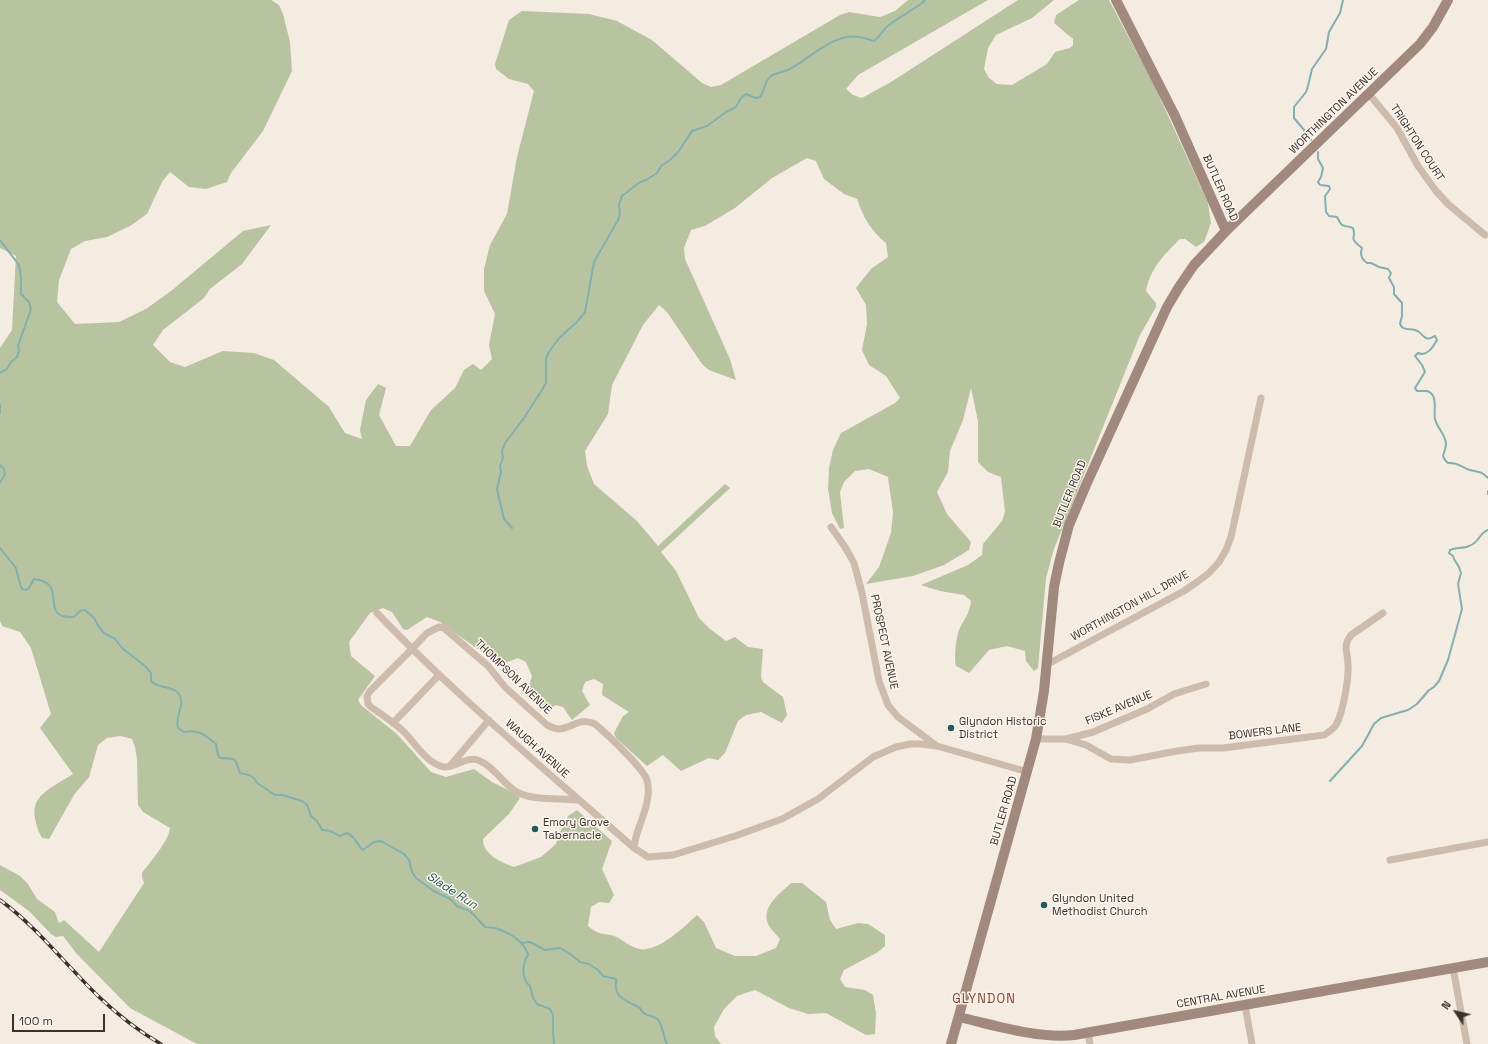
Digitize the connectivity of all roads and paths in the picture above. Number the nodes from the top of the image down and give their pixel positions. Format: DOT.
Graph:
graph roads {
  1 [pos="1116,0"];
  2 [pos="1448,0"];
  3 [pos="1369,94"];
  4 [pos="1226,231"];
  5 [pos="1485,235"];
  6 [pos="1260,398"];
  7 [pos="831,527"];
  8 [pos="377,613"];
  9 [pos="1383,614"];
  10 [pos="412,650"];
  11 [pos="1046,665"];
  12 [pos="439,675"];
  13 [pos="1206,684"];
  14 [pos="489,720"];
  15 [pos="393,723"];
  16 [pos="1066,738"];
  17 [pos="1036,739"];
  18 [pos="937,746"];
  19 [pos="450,766"];
  20 [pos="1028,772"];
  21 [pos="577,800"];
  22 [pos="1488,842"];
  23 [pos="634,848"];
  24 [pos="1390,860"];
  25 [pos="1488,962"];
  26 [pos="1453,968"];
  27 [pos="1245,1005"];
  28 [pos="959,1017"];
  29 [pos="1088,1033"];
  30 [pos="951,1044"];
  31 [pos="1090,1044"];
  32 [pos="1252,1044"];
  33 [pos="1467,1044"];
  1 -- 4 [label="main road, BUTLER ROAD"];
  2 -- 3 [label="main road, WORTHINGTON AVENUE"];
  3 -- 4 [label="main road, WORTHINGTON AVENUE"];
  3 -- 5 [label="street, TRIGHTON COURT"];
  4 -- 11 [label="main road, BUTLER ROAD"];
  6 -- 11 [label="street, WORTHINGTON HILL DRIVE"];
  7 -- 18 [label="street, PROSPECT AVENUE"];
  8 -- 10 [label="street, WAUGH AVENUE"];
  9 -- 16 [label="street, BOWERS LANE"];
  10 -- 12 [label="street, WAUGH AVENUE"];
  10 -- 15 [label="street"];
  10 -- 23 [label="street, THOMPSON AVENUE"];
  11 -- 17 [label="main road, BUTLER ROAD"];
  12 -- 14 [label="street, WAUGH AVENUE"];
  12 -- 15 [label="street"];
  13 -- 16 [label="street, FISKE AVENUE"];
  14 -- 19 [label="street"];
  14 -- 21 [label="street, WAUGH AVENUE"];
  15 -- 19 [label="street"];
  16 -- 17 [label="street, FISKE AVENUE"];
  17 -- 20 [label="main road, BUTLER ROAD"];
  18 -- 20 [label="street"];
  18 -- 23 [label="street, WAUGH AVENUE"];
  19 -- 21 [label="street"];
  20 -- 28 [label="main road, BUTLER ROAD"];
  21 -- 23 [label="street, WAUGH AVENUE"];
  22 -- 24 [label="street"];
  25 -- 26 [label="main road, CENTRAL AVENUE"];
  26 -- 27 [label="main road, CENTRAL AVENUE"];
  26 -- 33 [label="street"];
  27 -- 29 [label="main road, CENTRAL AVENUE"];
  27 -- 32 [label="street"];
  28 -- 29 [label="main road, CENTRAL AVENUE"];
  28 -- 30 [label="main road, BUTLER ROAD"];
  29 -- 31 [label="street"];
}
